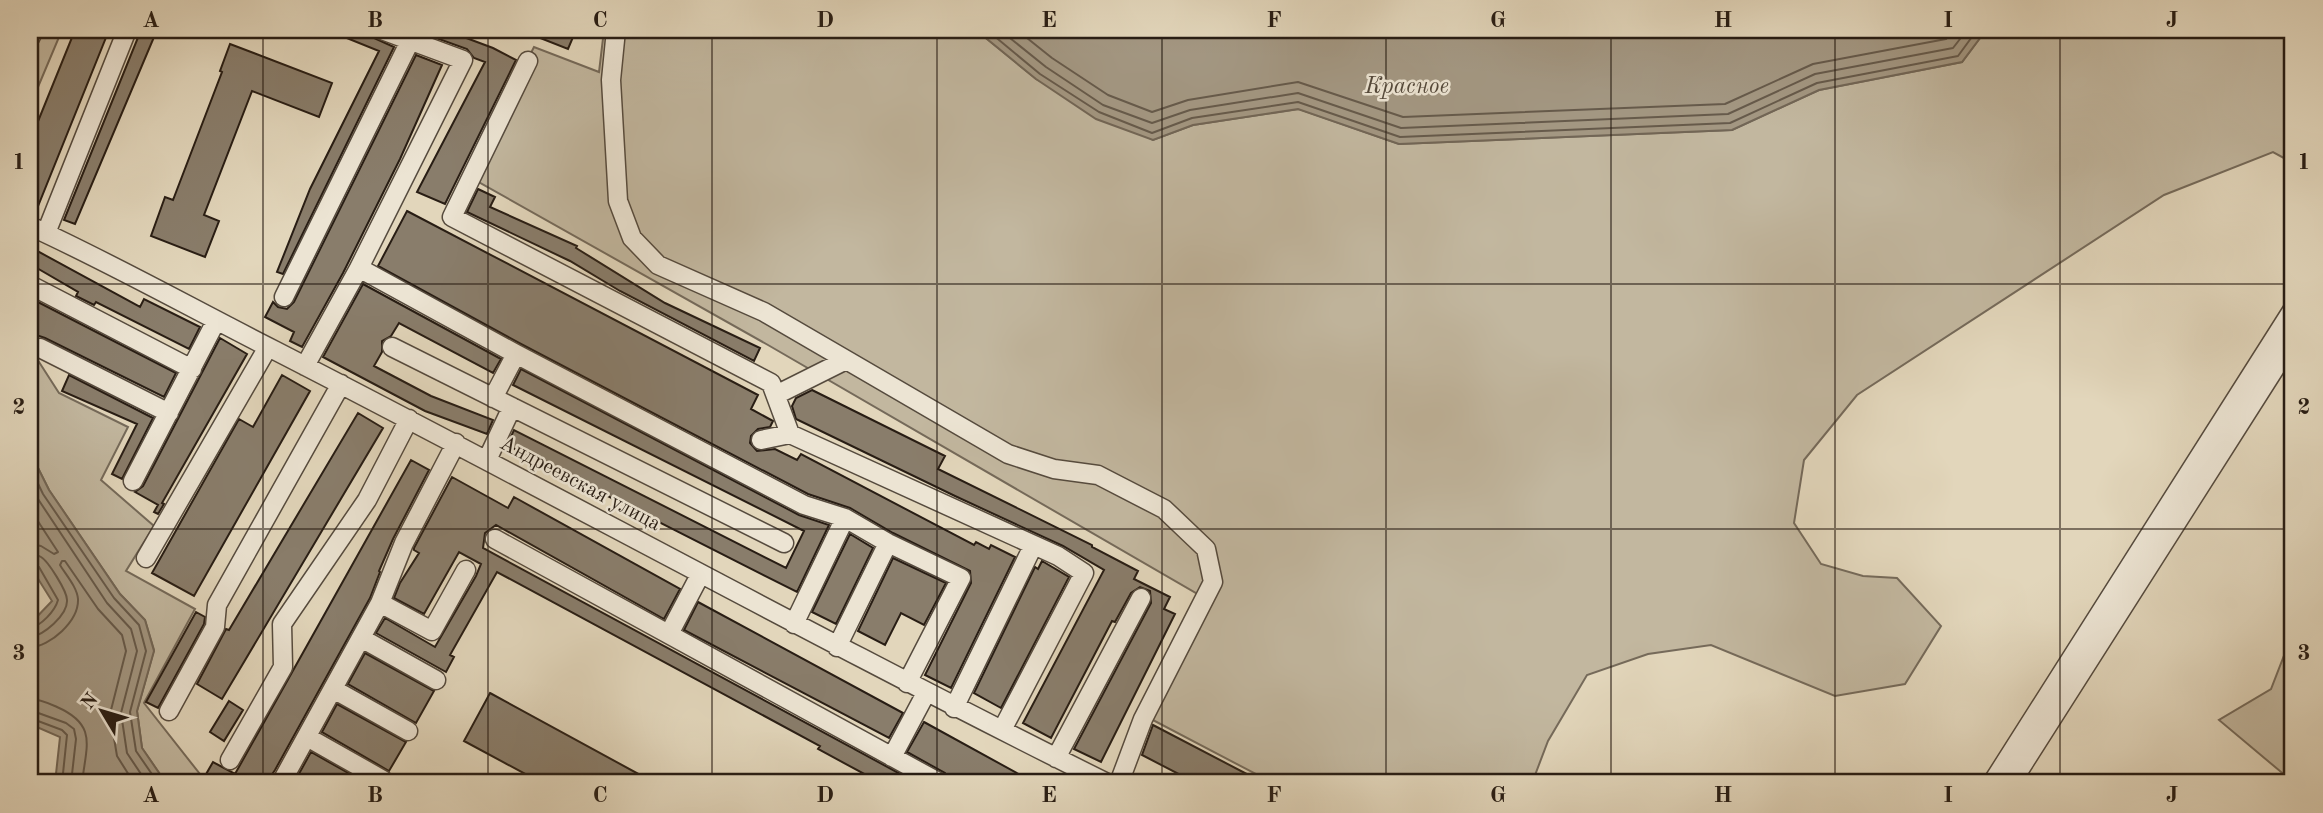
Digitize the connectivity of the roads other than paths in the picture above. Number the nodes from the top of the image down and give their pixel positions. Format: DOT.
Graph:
graph roads {
  1 [pos="34,30"];
  2 [pos="127,30"];
  3 [pos="382,30"];
  4 [pos="616,30"];
  5 [pos="30,38"];
  6 [pos="410,41"];
  7 [pos="528,61"];
  8 [pos="38,229"];
  9 [pos="359,268"];
  10 [pos="34,288"];
  11 [pos="284,297"];
  12 [pos="2293,309"];
  13 [pos="216,321"];
  14 [pos="2293,340"];
  15 [pos="268,347"];
  16 [pos="392,347"];
  17 [pos="40,348"];
  18 [pos="516,354"];
  19 [pos="846,360"];
  20 [pos="305,366"];
  21 [pos="192,369"];
  22 [pos="341,384"];
  23 [pos="776,396"];
  24 [pos="494,398"];
  25 [pos="512,407"];
  26 [pos="169,413"];
  27 [pos="409,419"];
  28 [pos="790,434"];
  29 [pos="761,440"];
  30 [pos="456,443"];
  31 [pos="487,460"];
  32 [pos="133,481"];
  33 [pos="845,518"];
  34 [pos="495,539"];
  35 [pos="784,543"];
  36 [pos="888,544"];
  37 [pos="1033,546"];
  38 [pos="146,558"];
  39 [pos="467,570"];
  40 [pos="700,575"];
  41 [pos="1141,598"];
  42 [pos="380,603"];
  43 [pos="794,624"];
  44 [pos="669,634"];
  45 [pos="361,638"];
  46 [pos="837,646"];
  47 [pos="436,680"];
  48 [pos="907,683"];
  49 [pos="333,689"];
  50 [pos="926,693"];
  51 [pos="954,708"];
  52 [pos="169,710"];
  53 [pos="1002,730"];
  54 [pos="408,731"];
  55 [pos="307,737"];
  56 [pos="892,757"];
  57 [pos="1056,758"];
  58 [pos="230,760"];
  59 [pos="383,780"];
  60 [pos="282,783"];
  61 [pos="940,783"];
  62 [pos="1108,783"];
  63 [pos="1119,783"];
  64 [pos="1992,783"];
  65 [pos="2011,783"];
  1 -- 5 [label="street"];
  2 -- 8 [label="street"];
  3 -- 6 [label="street"];
  4 -- 19 [label="street"];
  6 -- 9 [label="street"];
  6 -- 11 [label="street"];
  7 -- 23 [label="street"];
  8 -- 13 [label="street, Андреевская улица"];
  9 -- 18 [label="street"];
  9 -- 20 [label="street"];
  10 -- 21 [label="street"];
  12 -- 64 [label="street"];
  13 -- 15 [label="street, Андреевская улица"];
  13 -- 21 [label="street"];
  14 -- 65 [label="street"];
  15 -- 20 [label="street, Андреевская улица"];
  15 -- 38 [label="street"];
  16 -- 24 [label="street"];
  17 -- 26 [label="street"];
  18 -- 24 [label="street"];
  18 -- 33 [label="street"];
  19 -- 23 [label="street"];
  19 -- 63 [label="street"];
  20 -- 22 [label="street, Андреевская улица"];
  21 -- 26 [label="street"];
  22 -- 27 [label="street, Андреевская улица"];
  22 -- 52 [label="street"];
  23 -- 28 [label="street"];
  24 -- 25 [label="street"];
  25 -- 31 [label="street"];
  25 -- 35 [label="street"];
  26 -- 32 [label="street"];
  27 -- 30 [label="street, Андреевская улица"];
  27 -- 58 [label="street"];
  28 -- 29 [label="street"];
  28 -- 37 [label="street"];
  30 -- 31 [label="street, Андреевская улица"];
  30 -- 42 [label="street"];
  31 -- 40 [label="street, Андреевская улица"];
  33 -- 36 [label="street"];
  33 -- 43 [label="street"];
  34 -- 44 [label="street"];
  36 -- 46 [label="street"];
  36 -- 48 [label="street"];
  37 -- 51 [label="street"];
  37 -- 53 [label="street"];
  39 -- 42 [label="street"];
  40 -- 43 [label="street, Андреевская улица"];
  40 -- 44 [label="street"];
  41 -- 57 [label="street"];
  42 -- 45 [label="street"];
  43 -- 46 [label="street, Андреевская улица"];
  44 -- 56 [label="street"];
  45 -- 47 [label="street"];
  45 -- 49 [label="street"];
  46 -- 48 [label="street, Андреевская улица"];
  48 -- 50 [label="street, Андреевская улица"];
  49 -- 54 [label="street"];
  49 -- 55 [label="street"];
  50 -- 51 [label="street, Андреевская улица"];
  50 -- 56 [label="street"];
  51 -- 53 [label="street, Андреевская улица"];
  53 -- 57 [label="street, Андреевская улица"];
  55 -- 59 [label="street"];
  55 -- 60 [label="street"];
  56 -- 61 [label="street"];
  57 -- 62 [label="street, Андреевская улица"];
}
